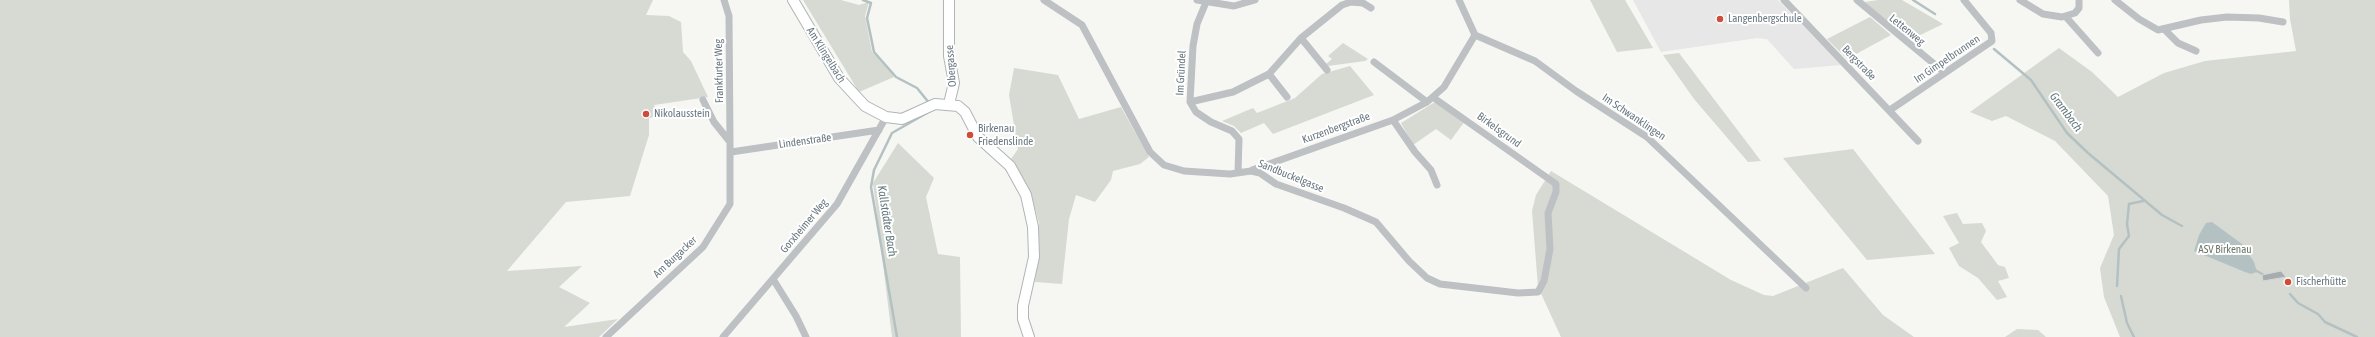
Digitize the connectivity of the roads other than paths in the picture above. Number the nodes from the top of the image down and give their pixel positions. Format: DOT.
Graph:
graph roads {
  1 [pos="724,0"];
  2 [pos="793,0"];
  3 [pos="949,0"];
  4 [pos="1044,0"];
  5 [pos="1197,0"];
  6 [pos="1255,0"];
  7 [pos="1459,0"];
  8 [pos="1784,0"];
  9 [pos="1857,0"];
  10 [pos="1964,0"];
  11 [pos="2020,0"];
  12 [pos="2079,0"];
  13 [pos="2115,0"];
  14 [pos="1207,2"];
  15 [pos="1371,8"];
  16 [pos="2066,17"];
  17 [pos="2283,22"];
  18 [pos="2165,30"];
  19 [pos="1475,35"];
  20 [pos="1301,38"];
  21 [pos="2196,51"];
  22 [pos="2098,53"];
  23 [pos="1374,62"];
  24 [pos="1328,70"];
  25 [pos="1945,73"];
  26 [pos="1269,74"];
  27 [pos="1287,97"];
  28 [pos="1434,98"];
  29 [pos="703,100"];
  30 [pos="1190,102"];
  31 [pos="1427,102"];
  32 [pos="949,104"];
  33 [pos="1890,110"];
  34 [pos="886,117"];
  35 [pos="1393,120"];
  36 [pos="879,130"];
  37 [pos="1918,141"];
  38 [pos="730,142"];
  39 [pos="731,152"];
  40 [pos="1251,171"];
  41 [pos="1238,172"];
  42 [pos="1551,179"];
  43 [pos="1437,185"];
  44 [pos="773,279"];
  45 [pos="1806,288"];
  46 [pos="606,337"];
  47 [pos="723,337"];
  48 [pos="806,337"];
  49 [pos="1030,337"];
  1 -- 38 [label="street, Frankfurter Weg"];
  2 -- 34 [label="main road, Am Klingelbach"];
  3 -- 32 [label="main road, Obergasse"];
  4 -- 41 [label="street, Sandbuckelgasse"];
  5 -- 14 [label="street"];
  6 -- 14 [label="street"];
  7 -- 19 [label="street"];
  8 -- 33 [label="street, Bergstraße"];
  9 -- 25 [label="street, Lettenweg"];
  10 -- 25 [label="street, Im Gimpelbrunnen"];
  11 -- 16 [label="street"];
  12 -- 16 [label="street"];
  13 -- 18 [label="street"];
  14 -- 30 [label="street, Im Gründel"];
  15 -- 20 [label="street"];
  16 -- 22 [label="street"];
  17 -- 18 [label="street"];
  18 -- 21 [label="street"];
  19 -- 28 [label="street, Kurzenbergstraße"];
  19 -- 45 [label="street, Im Schwanklingen"];
  20 -- 24 [label="street"];
  20 -- 26 [label="street"];
  23 -- 31 [label="street"];
  25 -- 33 [label="street, Im Gimpelbrunnen"];
  26 -- 27 [label="street"];
  26 -- 30 [label="street"];
  28 -- 31 [label="street, Kurzenbergstraße"];
  28 -- 42 [label="street, Birkelsgrund"];
  29 -- 38 [label="street"];
  30 -- 41 [label="street, Im Gründel"];
  31 -- 35 [label="street, Kurzenbergstraße"];
  32 -- 34 [label="main road"];
  32 -- 49 [label="main road, Obergasse"];
  33 -- 37 [label="street, Bergstraße"];
  34 -- 36 [label="street, Gorxheimer Weg"];
  35 -- 40 [label="street, Kurzenbergstraße"];
  35 -- 43 [label="street"];
  36 -- 39 [label="street, Lindenstraße"];
  36 -- 44 [label="street, Gorxheimer Weg"];
  38 -- 39 [label="street, Frankfurter Weg"];
  39 -- 46 [label="street, Am Burgacker"];
  40 -- 41 [label="street, Sandbuckelgasse"];
  40 -- 42 [label="street, Sandbuckelgasse"];
  44 -- 47 [label="street, Gorxheimer Weg"];
  44 -- 48 [label="street"];
}
